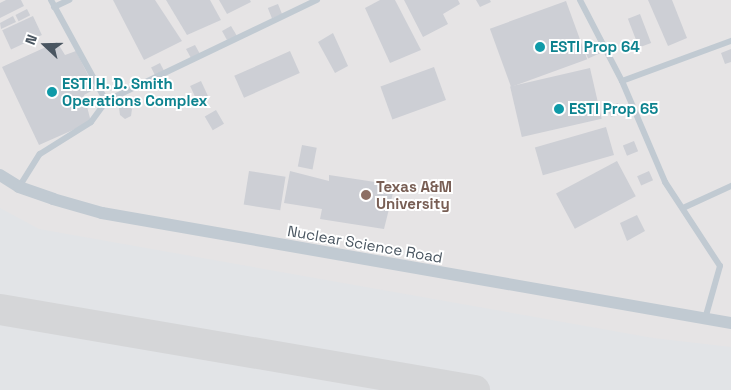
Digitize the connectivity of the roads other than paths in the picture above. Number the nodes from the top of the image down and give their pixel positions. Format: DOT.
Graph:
graph roads {
  1 [pos="51,0"];
  2 [pos="69,0"];
  3 [pos="317,0"];
  4 [pos="580,0"];
  5 [pos="54,7"];
  6 [pos="731,41"];
  7 [pos="622,81"];
  8 [pos="106,101"];
  9 [pos="0,175"];
  10 [pos="731,186"];
  11 [pos="19,187"];
  12 [pos="683,208"];
  13 [pos="705,319"];
  14 [pos="731,323"];
  1 -- 5 [label="lane"];
  2 -- 5 [label="lane"];
  3 -- 8 [label="lane"];
  4 -- 7 [label="lane"];
  5 -- 8 [label="lane"];
  6 -- 7 [label="lane"];
  7 -- 12 [label="lane"];
  8 -- 11 [label="lane"];
  9 -- 11 [label="street, Nuclear Science Road"];
  10 -- 12 [label="lane"];
  11 -- 13 [label="street, Nuclear Science Road"];
  12 -- 13 [label="lane"];
  13 -- 14 [label="street, Nuclear Science Road"];
}
